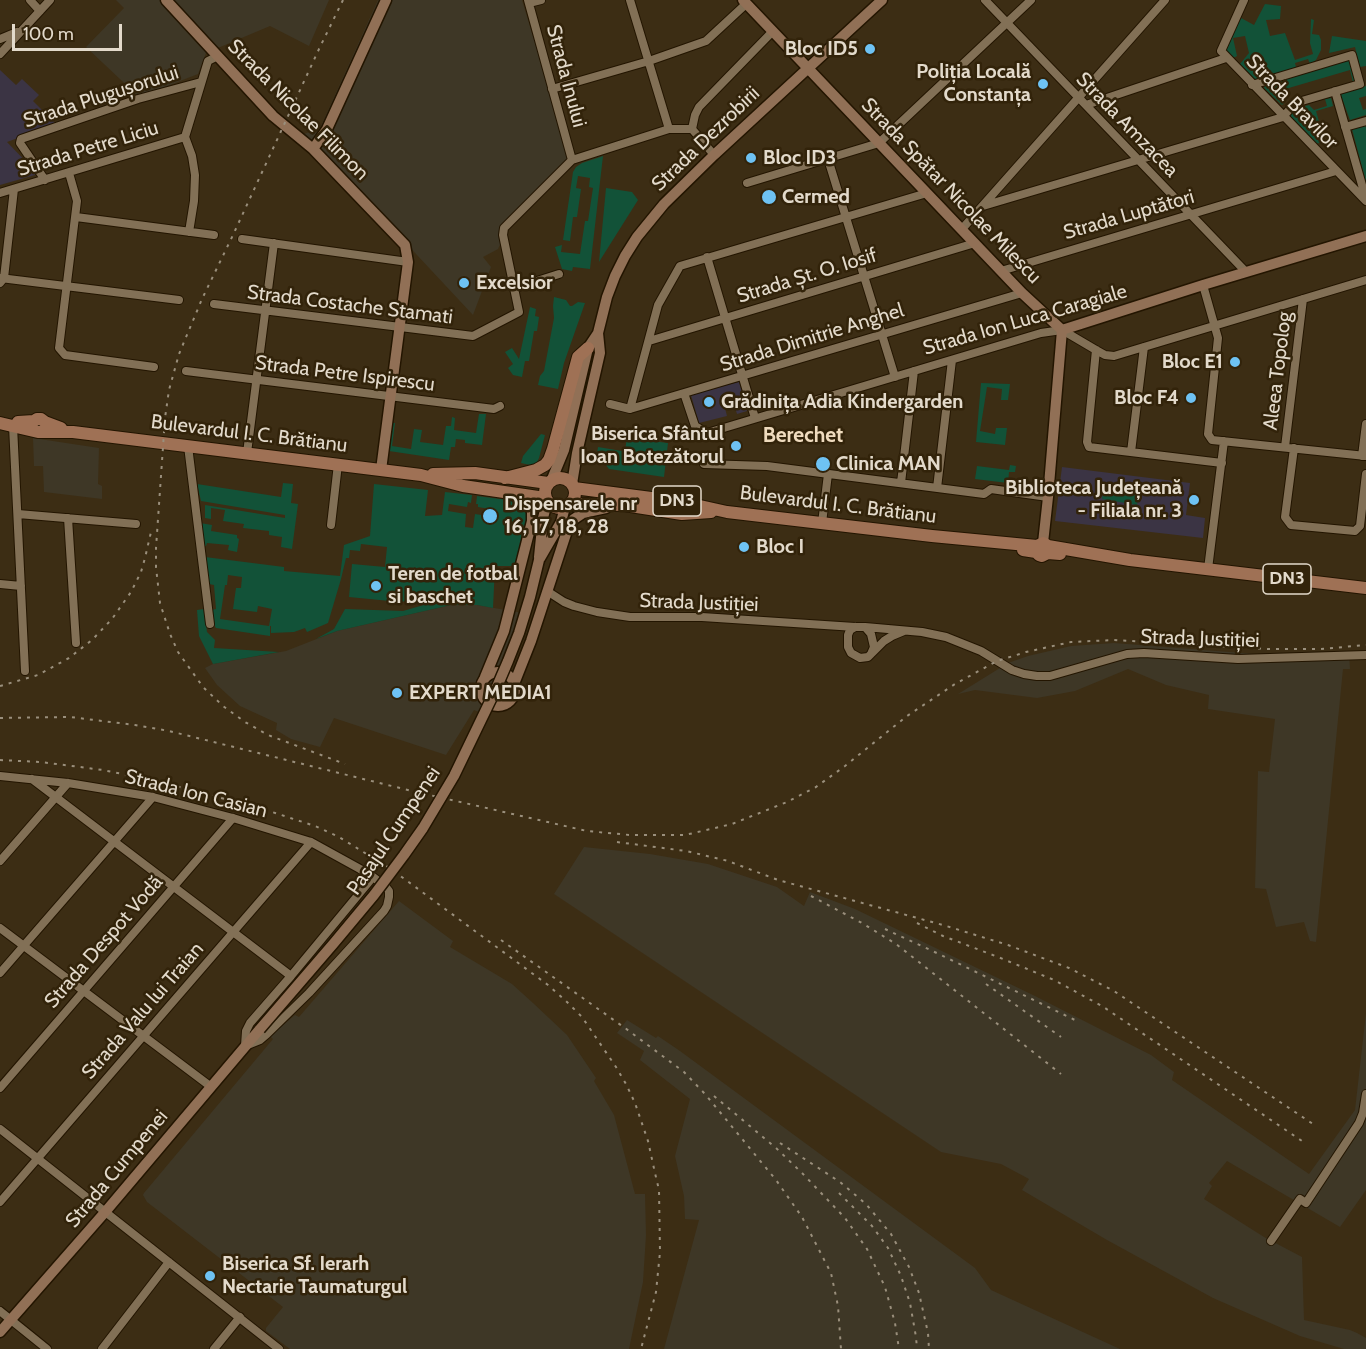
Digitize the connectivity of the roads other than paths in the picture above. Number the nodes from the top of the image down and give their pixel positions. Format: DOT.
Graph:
graph roads {
  1 [pos="30,0"];
  2 [pos="50,0"];
  3 [pos="166,0"];
  4 [pos="386,0"];
  5 [pos="541,0"];
  6 [pos="630,0"];
  7 [pos="882,0"];
  8 [pos="985,0"];
  9 [pos="1031,0"];
  10 [pos="1165,0"];
  11 [pos="1244,0"];
  12 [pos="528,2"];
  13 [pos="745,2"];
  14 [pos="40,10"];
  15 [pos="1007,23"];
  16 [pos="22,30"];
  17 [pos="772,31"];
  18 [pos="0,39"];
  19 [pos="0,54"];
  20 [pos="218,56"];
  21 [pos="1226,58"];
  22 [pos="649,61"];
  23 [pos="807,67"];
  24 [pos="201,82"];
  25 [pos="1252,85"];
  26 [pos="552,89"];
  27 [pos="1335,91"];
  28 [pos="1078,98"];
  29 [pos="1086,105"];
  30 [pos="1283,117"];
  31 [pos="1366,121"];
  32 [pos="1346,127"];
  33 [pos="669,129"];
  34 [pos="692,129"];
  35 [pos="185,136"];
  36 [pos="879,143"];
  37 [pos="314,149"];
  38 [pos="714,155"];
  39 [pos="828,159"];
  40 [pos="572,160"];
  41 [pos="1138,160"];
  42 [pos="1336,171"];
  43 [pos="69,173"];
  44 [pos="45,180"];
  45 [pos="747,183"];
  46 [pos="1364,184"];
  47 [pos="14,189"];
  48 [pos="0,193"];
  49 [pos="927,193"];
  50 [pos="1366,200"];
  51 [pos="983,206"];
  52 [pos="1190,215"];
  53 [pos="76,217"];
  54 [pos="846,217"];
  55 [pos="962,230"];
  56 [pos="189,232"];
  57 [pos="214,235"];
  58 [pos="1366,236"];
  59 [pos="242,239"];
  60 [pos="274,243"];
  61 [pos="975,243"];
  62 [pos="707,257"];
  63 [pos="408,262"];
  64 [pos="1001,270"];
  65 [pos="1246,272"];
  66 [pos="559,274"];
  67 [pos="864,276"];
  68 [pos="1,280"];
  69 [pos="1366,280"];
  70 [pos="1203,285"];
  71 [pos="67,286"];
  72 [pos="515,288"];
  73 [pos="1022,293"];
  74 [pos="1303,299"];
  75 [pos="179,300"];
  76 [pos="214,304"];
  77 [pos="266,311"];
  78 [pos="726,318"];
  79 [pos="1214,326"];
  80 [pos="399,327"];
  81 [pos="1062,330"];
  82 [pos="598,333"];
  83 [pos="882,334"];
  84 [pos="649,341"];
  85 [pos="1144,347"];
  86 [pos="588,348"];
  87 [pos="1096,350"];
  88 [pos="952,360"];
  89 [pos="154,367"];
  90 [pos="186,371"];
  91 [pos="914,371"];
  92 [pos="743,376"];
  93 [pos="895,377"];
  94 [pos="257,380"];
  95 [pos="684,393"];
  96 [pos="390,396"];
  97 [pos="610,404"];
  98 [pos="500,406"];
  99 [pos="630,409"];
  100 [pos="755,418"];
  101 [pos="0,422"];
  102 [pos="1366,424"];
  103 [pos="13,426"];
  104 [pos="39,426"];
  105 [pos="1224,441"];
  106 [pos="188,446"];
  107 [pos="1285,447"];
  108 [pos="1294,448"];
  109 [pos="247,453"];
  110 [pos="1131,453"];
  111 [pos="1364,456"];
  112 [pos="1222,463"];
  113 [pos="338,464"];
  114 [pos="704,464"];
  115 [pos="381,470"];
  116 [pos="828,474"];
  117 [pos="1366,474"];
  118 [pos="421,475"];
  119 [pos="505,478"];
  120 [pos="550,481"];
  121 [pos="901,483"];
  122 [pos="573,486"];
  123 [pos="938,488"];
  124 [pos="504,492"];
  125 [pos="1048,496"];
  126 [pos="546,500"];
  127 [pos="624,505"];
  128 [pos="567,506"];
  129 [pos="727,512"];
  130 [pos="18,514"];
  131 [pos="69,518"];
  132 [pos="543,518"];
  133 [pos="822,523"];
  134 [pos="136,524"];
  135 [pos="331,525"];
  136 [pos="553,535"];
  137 [pos="945,537"];
  138 [pos="527,542"];
  139 [pos="1005,547"];
  140 [pos="1042,548"];
  141 [pos="1077,555"];
  142 [pos="539,560"];
  143 [pos="1130,560"];
  144 [pos="1208,569"];
  145 [pos="552,574"];
  146 [pos="0,584"];
  147 [pos="21,586"];
  148 [pos="1366,588"];
  149 [pos="548,591"];
  150 [pos="210,624"];
  151 [pos="855,627"];
  152 [pos="865,627"];
  153 [pos="905,631"];
  154 [pos="76,643"];
  155 [pos="871,654"];
  156 [pos="1366,655"];
  157 [pos="25,671"];
  158 [pos="485,677"];
  159 [pos="514,684"];
  160 [pos="2,778"];
  161 [pos="32,779"];
  162 [pos="68,783"];
  163 [pos="56,797"];
  164 [pos="153,797"];
  165 [pos="233,818"];
  166 [pos="114,842"];
  167 [pos="311,842"];
  168 [pos="0,861"];
  169 [pos="374,877"];
  170 [pos="174,886"];
  171 [pos="0,928"];
  172 [pos="234,932"];
  173 [pos="24,946"];
  174 [pos="0,973"];
  175 [pos="291,976"];
  176 [pos="83,991"];
  177 [pos="260,1029"];
  178 [pos="143,1036"];
  179 [pos="245,1046"];
  180 [pos="210,1086"];
  181 [pos="0,1088"];
  182 [pos="1366,1094"];
  183 [pos="0,1128"];
  184 [pos="38,1158"];
  185 [pos="0,1202"];
  186 [pos="106,1211"];
  187 [pos="1271,1241"];
  188 [pos="169,1262"];
  189 [pos="0,1311"];
  190 [pos="240,1317"];
  191 [pos="11,1319"];
  192 [pos="0,1332"];
  193 [pos="47,1349"];
  194 [pos="102,1349"];
  195 [pos="214,1349"];
  196 [pos="279,1349"];
  1 -- 14 [label="street"];
  2 -- 14 [label="street"];
  3 -- 20 [label="main road, Strada Nicolae Filimon"];
  4 -- 37 [label="main road"];
  5 -- 12 [label="street"];
  6 -- 22 [label="street"];
  7 -- 23 [label="main road, Strada Dezrobirii"];
  8 -- 15 [label="street, Strada Amzacea"];
  9 -- 15 [label="street"];
  10 -- 28 [label="street"];
  11 -- 21 [label="street, Strada Bravilor"];
  12 -- 26 [label="street, Strada Inului"];
  13 -- 17 [label="main road, Strada Spătar Nicolae Milescu"];
  13 -- 22 [label="street"];
  14 -- 16 [label="street"];
  15 -- 28 [label="street, Strada Amzacea"];
  15 -- 36 [label="street"];
  16 -- 18 [label="street"];
  16 -- 19 [label="street"];
  17 -- 23 [label="main road, Strada Spătar Nicolae Milescu"];
  17 -- 34 [label="street"];
  20 -- 24 [label="street"];
  20 -- 37 [label="main road, Strada Nicolae Filimon"];
  21 -- 25 [label="street, Strada Bravilor"];
  21 -- 29 [label="street"];
  22 -- 26 [label="street"];
  22 -- 33 [label="street"];
  23 -- 36 [label="main road, Strada Spătar Nicolae Milescu"];
  23 -- 38 [label="main road, Strada Dezrobirii"];
  24 -- 35 [label="street"];
  24 -- 44 [label="street, Strada Plugușorului"];
  25 -- 27 [label="street"];
  25 -- 30 [label="street, Strada Bravilor"];
  26 -- 40 [label="street, Strada Inului"];
  27 -- 30 [label="street"];
  27 -- 32 [label="street"];
  28 -- 29 [label="street, Strada Amzacea"];
  28 -- 51 [label="street"];
  29 -- 41 [label="street, Strada Amzacea"];
  30 -- 41 [label="street"];
  30 -- 42 [label="street, Strada Bravilor"];
  31 -- 32 [label="street"];
  32 -- 46 [label="street"];
  33 -- 34 [label="street"];
  33 -- 40 [label="street"];
  34 -- 38 [label="street"];
  35 -- 43 [label="street, Strada Petre Liciu"];
  35 -- 56 [label="street"];
  36 -- 39 [label="street"];
  36 -- 49 [label="main road, Strada Spătar Nicolae Milescu"];
  37 -- 63 [label="main road, Strada Nicolae Filimon"];
  38 -- 82 [label="main road, Strada Dezrobirii"];
  39 -- 45 [label="street"];
  39 -- 54 [label="street"];
  40 -- 72 [label="street"];
  41 -- 51 [label="street"];
  41 -- 52 [label="street, Strada Amzacea"];
  42 -- 50 [label="street, Strada Bravilor"];
  42 -- 52 [label="street, Strada Luptători"];
  43 -- 44 [label="street, Strada Petre Liciu"];
  43 -- 53 [label="street"];
  44 -- 47 [label="street, Strada Petre Liciu"];
  46 -- 50 [label="street"];
  47 -- 48 [label="street, Strada Petre Liciu"];
  47 -- 68 [label="street"];
  49 -- 54 [label="street"];
  49 -- 55 [label="main road, Strada Spătar Nicolae Milescu"];
  51 -- 55 [label="street"];
  52 -- 64 [label="street, Strada Luptători"];
  52 -- 65 [label="street, Strada Amzacea"];
  53 -- 56 [label="street"];
  53 -- 71 [label="street"];
  54 -- 62 [label="street"];
  54 -- 67 [label="street"];
  55 -- 61 [label="main road, Strada Spătar Nicolae Milescu"];
  56 -- 57 [label="street"];
  58 -- 65 [label="main road, Strada Ion Luca Caragiale"];
  59 -- 60 [label="street"];
  60 -- 63 [label="street"];
  60 -- 77 [label="street"];
  61 -- 64 [label="main road, Strada Spătar Nicolae Milescu"];
  61 -- 67 [label="street, Strada Șt. O. Iosif"];
  62 -- 78 [label="street"];
  62 -- 84 [label="street"];
  63 -- 80 [label="main road"];
  64 -- 73 [label="main road, Strada Spătar Nicolae Milescu"];
  65 -- 70 [label="main road, Strada Ion Luca Caragiale"];
  66 -- 72 [label="street"];
  67 -- 78 [label="street, Strada Șt. O. Iosif"];
  67 -- 83 [label="street"];
  68 -- 71 [label="street"];
  69 -- 74 [label="street, Aleea Topolog"];
  70 -- 79 [label="street"];
  70 -- 81 [label="main road, Strada Ion Luca Caragiale"];
  71 -- 75 [label="street"];
  71 -- 89 [label="street"];
  72 -- 80 [label="street, Strada Costache Stamati"];
  73 -- 81 [label="main road, Strada Spătar Nicolae Milescu"];
  73 -- 83 [label="street, Strada Dimitrie Anghel"];
  74 -- 79 [label="street, Aleea Topolog"];
  74 -- 107 [label="street, Aleea Topolog"];
  76 -- 77 [label="street, Strada Costache Stamati"];
  77 -- 80 [label="street, Strada Costache Stamati"];
  77 -- 94 [label="street"];
  78 -- 84 [label="street, Strada Șt. O. Iosif"];
  78 -- 92 [label="street"];
  79 -- 85 [label="street, Aleea Topolog"];
  79 -- 105 [label="street"];
  80 -- 96 [label="main road"];
  81 -- 87 [label="street, Aleea Topolog"];
  81 -- 88 [label="street, Strada Ion Luca Caragiale"];
  81 -- 125 [label="main road"];
  82 -- 86 [label="main road, Strada Dezrobirii"];
  82 -- 122 [label="main road, Strada Dezrobirii"];
  83 -- 92 [label="street, Strada Dimitrie Anghel"];
  83 -- 93 [label="street"];
  84 -- 99 [label="street"];
  85 -- 87 [label="street, Aleea Topolog"];
  85 -- 110 [label="street"];
  86 -- 119 [label="main road"];
  86 -- 120 [label="main road, Strada Dezrobirii"];
  87 -- 110 [label="street"];
  88 -- 91 [label="street, Strada Ion Luca Caragiale"];
  88 -- 123 [label="street"];
  90 -- 94 [label="street, Strada Petre Ispirescu"];
  91 -- 93 [label="street, Strada Ion Luca Caragiale"];
  91 -- 121 [label="street"];
  92 -- 95 [label="street, Strada Dimitrie Anghel"];
  92 -- 100 [label="street"];
  93 -- 100 [label="street, Strada Ion Luca Caragiale"];
  94 -- 96 [label="street, Strada Petre Ispirescu"];
  94 -- 109 [label="street"];
  95 -- 99 [label="street, Strada Dimitrie Anghel"];
  95 -- 100 [label="street, Strada Ion Luca Caragiale"];
  96 -- 98 [label="street, Strada Petre Ispirescu"];
  96 -- 115 [label="main road"];
  97 -- 99 [label="street"];
  101 -- 103 [label="main road, Bulevardul I. C. Brătianu"];
  101 -- 104 [label="main road, Bulevardul I. C. Brătianu"];
  102 -- 111 [label="street"];
  103 -- 104 [label="main road, Bulevardul I. C. Brătianu"];
  103 -- 130 [label="street"];
  104 -- 106 [label="main road, Bulevardul I. C. Brătianu / DN3"];
  105 -- 107 [label="street"];
  105 -- 112 [label="street"];
  106 -- 109 [label="main road, Bulevardul I. C. Brătianu / DN3"];
  106 -- 150 [label="street"];
  107 -- 108 [label="street"];
  108 -- 111 [label="street"];
  108 -- 117 [label="street"];
  109 -- 113 [label="main road, Bulevardul I. C. Brătianu / DN3"];
  110 -- 112 [label="street"];
  112 -- 144 [label="street"];
  113 -- 115 [label="main road, Bulevardul I. C. Brătianu / DN3"];
  113 -- 135 [label="street"];
  114 -- 116 [label="street"];
  115 -- 118 [label="main road, Bulevardul I. C. Brătianu / DN3"];
  116 -- 121 [label="street"];
  116 -- 133 [label="street"];
  118 -- 119 [label="main road, Bulevardul I. C. Brătianu / DN3"];
  118 -- 124 [label="main road, Bulevardul I. C. Brătianu / DN3"];
  119 -- 120 [label="main road, Bulevardul I. C. Brătianu / DN3"];
  120 -- 122 [label="main road, DN3"];
  120 -- 126 [label="main road"];
  121 -- 123 [label="street"];
  122 -- 128 [label="main road"];
  122 -- 129 [label="main road, Bulevardul I. C. Brătianu / DN3"];
  123 -- 125 [label="street"];
  124 -- 126 [label="main road, Bulevardul I. C. Brătianu / DN3"];
  124 -- 138 [label="main road"];
  125 -- 140 [label="main road"];
  126 -- 128 [label="main road, DN3"];
  126 -- 132 [label="main road"];
  127 -- 128 [label="main road, Bulevardul I. C. Brătianu / DN3"];
  127 -- 129 [label="main road, Bulevardul I. C. Brătianu / DN3"];
  127 -- 145 [label="main road"];
  128 -- 136 [label="main road"];
  129 -- 133 [label="main road, Bulevardul I. C. Brătianu / DN3"];
  130 -- 131 [label="street"];
  130 -- 147 [label="street"];
  131 -- 134 [label="street"];
  131 -- 154 [label="street"];
  132 -- 138 [label="main road"];
  132 -- 142 [label="main road"];
  133 -- 137 [label="main road, Bulevardul I. C. Brătianu / DN3"];
  136 -- 142 [label="main road"];
  136 -- 145 [label="main road"];
  137 -- 139 [label="main road, Bulevardul I. C. Brătianu / DN3"];
  137 -- 140 [label="main road, Bulevardul I. C. Brătianu / DN3"];
  138 -- 158 [label="main road"];
  139 -- 140 [label="main road, Bulevardul I. C. Brătianu / DN3"];
  139 -- 141 [label="main road"];
  140 -- 141 [label="main road, Bulevardul I. C. Brătianu / DN3"];
  140 -- 143 [label="main road, Bulevardul I. C. Brătianu / DN3"];
  141 -- 143 [label="main road, Bulevardul I. C. Brătianu / DN3"];
  142 -- 177 [label="main road, Pasajul Cumpenei, bridge"];
  143 -- 144 [label="main road, Bulevardul I. C. Brătianu / DN3"];
  144 -- 148 [label="main road, Bulevardul I. C. Brătianu / DN3"];
  145 -- 149 [label="main road"];
  146 -- 147 [label="street"];
  147 -- 157 [label="street"];
  149 -- 151 [label="street, Strada Justiției"];
  149 -- 159 [label="main road"];
  151 -- 152 [label="street"];
  151 -- 155 [label="street"];
  152 -- 153 [label="street, Strada Justiției"];
  152 -- 155 [label="street"];
  153 -- 155 [label="street"];
  153 -- 156 [label="street, Strada Justiției"];
  158 -- 159 [label="main road"];
  158 -- 159 [label="main road"];
  160 -- 161 [label="street, Strada Ion Casian"];
  161 -- 162 [label="street, Strada Ion Casian"];
  161 -- 163 [label="street"];
  162 -- 163 [label="street"];
  162 -- 164 [label="street, Strada Ion Casian"];
  163 -- 166 [label="street"];
  163 -- 168 [label="street"];
  164 -- 165 [label="street, Strada Ion Casian"];
  164 -- 166 [label="street"];
  165 -- 167 [label="street, Strada Ion Casian"];
  165 -- 170 [label="street, Strada Despot Vodă"];
  166 -- 170 [label="street"];
  166 -- 173 [label="street"];
  167 -- 169 [label="street, Strada Ion Casian"];
  167 -- 172 [label="street, Strada Valu lui Traian"];
  169 -- 175 [label="street"];
  169 -- 179 [label="street"];
  170 -- 172 [label="street"];
  170 -- 176 [label="street, Strada Despot Vodă"];
  171 -- 173 [label="street"];
  172 -- 175 [label="street"];
  172 -- 178 [label="street, Strada Valu lui Traian"];
  173 -- 174 [label="street"];
  173 -- 176 [label="street"];
  175 -- 179 [label="street"];
  176 -- 178 [label="street"];
  176 -- 181 [label="street, Strada Despot Vodă"];
  177 -- 179 [label="main road, Strada Cumpenei"];
  178 -- 180 [label="street"];
  178 -- 184 [label="street, Strada Valu lui Traian"];
  179 -- 180 [label="main road, Strada Cumpenei"];
  180 -- 186 [label="main road, Strada Cumpenei"];
  182 -- 187 [label="street"];
  183 -- 184 [label="street"];
  184 -- 185 [label="street, Strada Valu lui Traian"];
  184 -- 186 [label="street"];
  186 -- 188 [label="street"];
  186 -- 191 [label="main road, Strada Cumpenei"];
  188 -- 190 [label="street"];
  188 -- 194 [label="street"];
  189 -- 191 [label="street"];
  190 -- 195 [label="street"];
  190 -- 196 [label="street"];
  191 -- 192 [label="main road, Strada Cumpenei"];
  191 -- 193 [label="street"];
}
